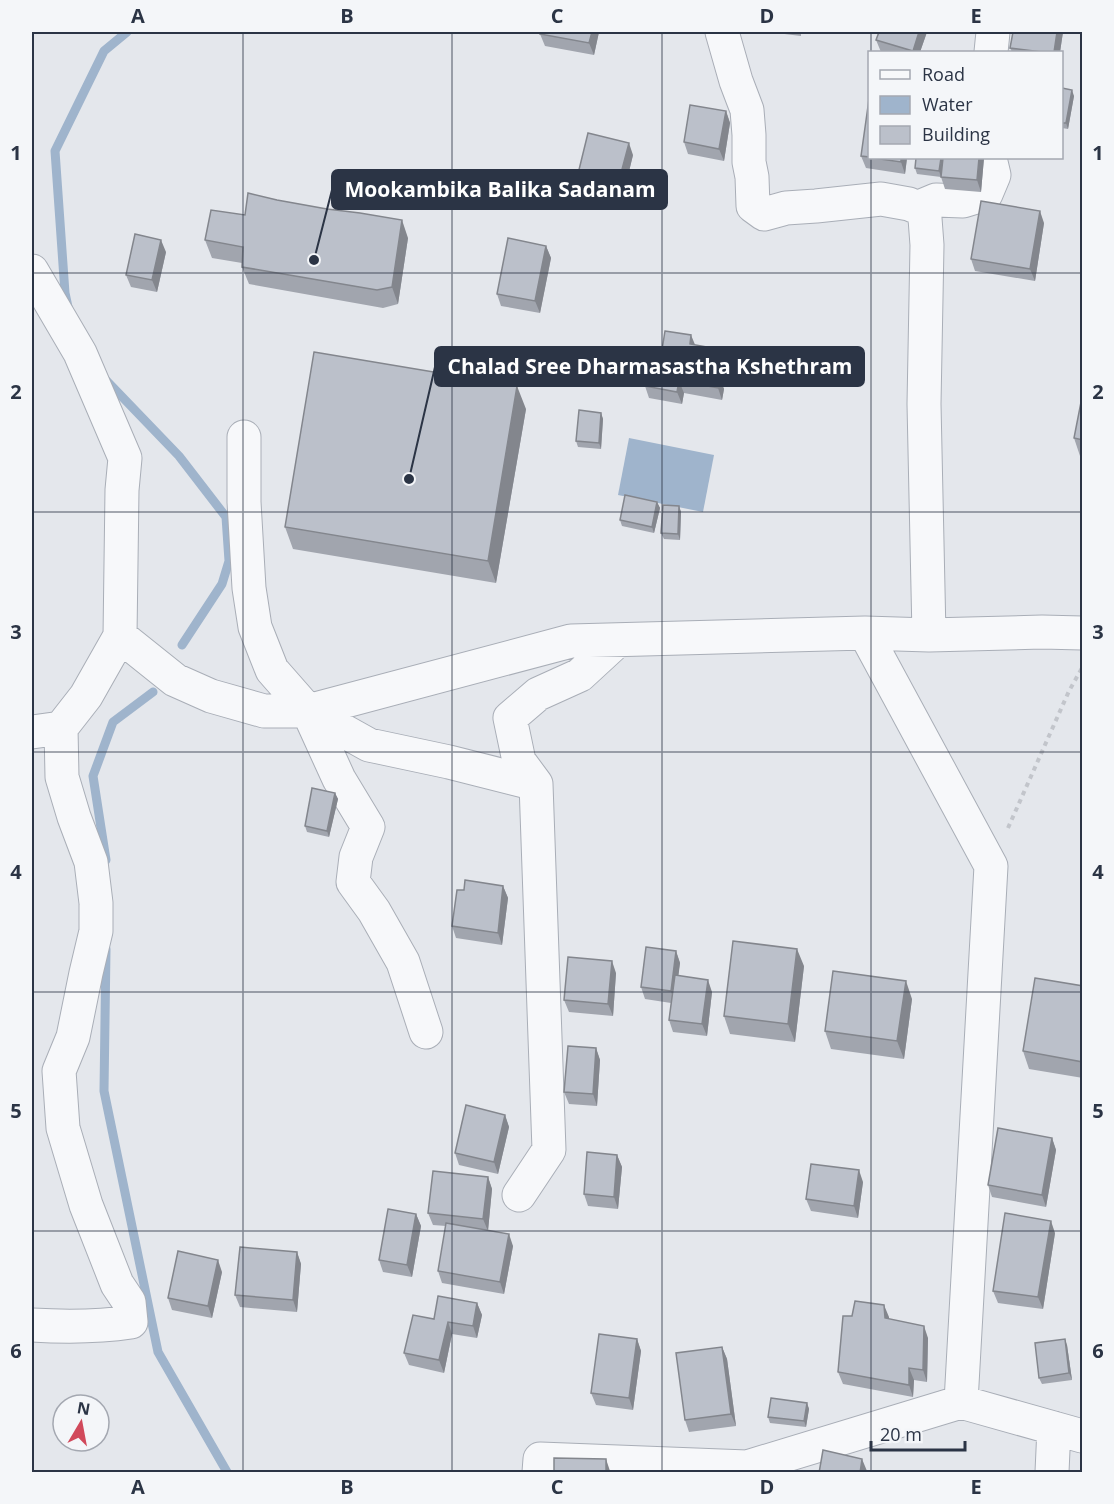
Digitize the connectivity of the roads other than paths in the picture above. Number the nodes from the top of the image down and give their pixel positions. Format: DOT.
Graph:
graph roads {
  1 [pos="722,32"];
  2 [pos="993,32"];
  3 [pos="991,51"];
  4 [pos="990,159"];
  5 [pos="925,211"];
  6 [pos="32,271"];
  7 [pos="244,437"];
  8 [pos="865,633"];
  9 [pos="1083,633"];
  10 [pos="929,635"];
  11 [pos="120,636"];
  12 [pos="618,640"];
  13 [pos="308,711"];
  14 [pos="46,730"];
  15 [pos="536,784"];
  16 [pos="426,1032"];
  17 [pos="519,1195"];
  18 [pos="32,1325"];
  19 [pos="961,1402"];
  20 [pos="1068,1432"];
  21 [pos="748,1470"];
  22 [pos="539,1473"];
  23 [pos="1052,1473"];
  1 -- 5 [label="street"];
  2 -- 3 [label="street"];
  4 -- 5 [label="street"];
  5 -- 10 [label="street"];
  6 -- 11 [label="street"];
  7 -- 13 [label="street"];
  8 -- 10 [label="street"];
  8 -- 12 [label="street"];
  8 -- 19 [label="street"];
  9 -- 10 [label="street"];
  11 -- 13 [label="street"];
  11 -- 14 [label="street"];
  12 -- 13 [label="street"];
  12 -- 15 [label="street"];
  13 -- 15 [label="street"];
  13 -- 16 [label="street"];
  14 -- 18 [label="street"];
  15 -- 17 [label="street"];
  19 -- 20 [label="street"];
  19 -- 21 [label="street"];
  20 -- 23 [label="street"];
  21 -- 22 [label="street"];
}
